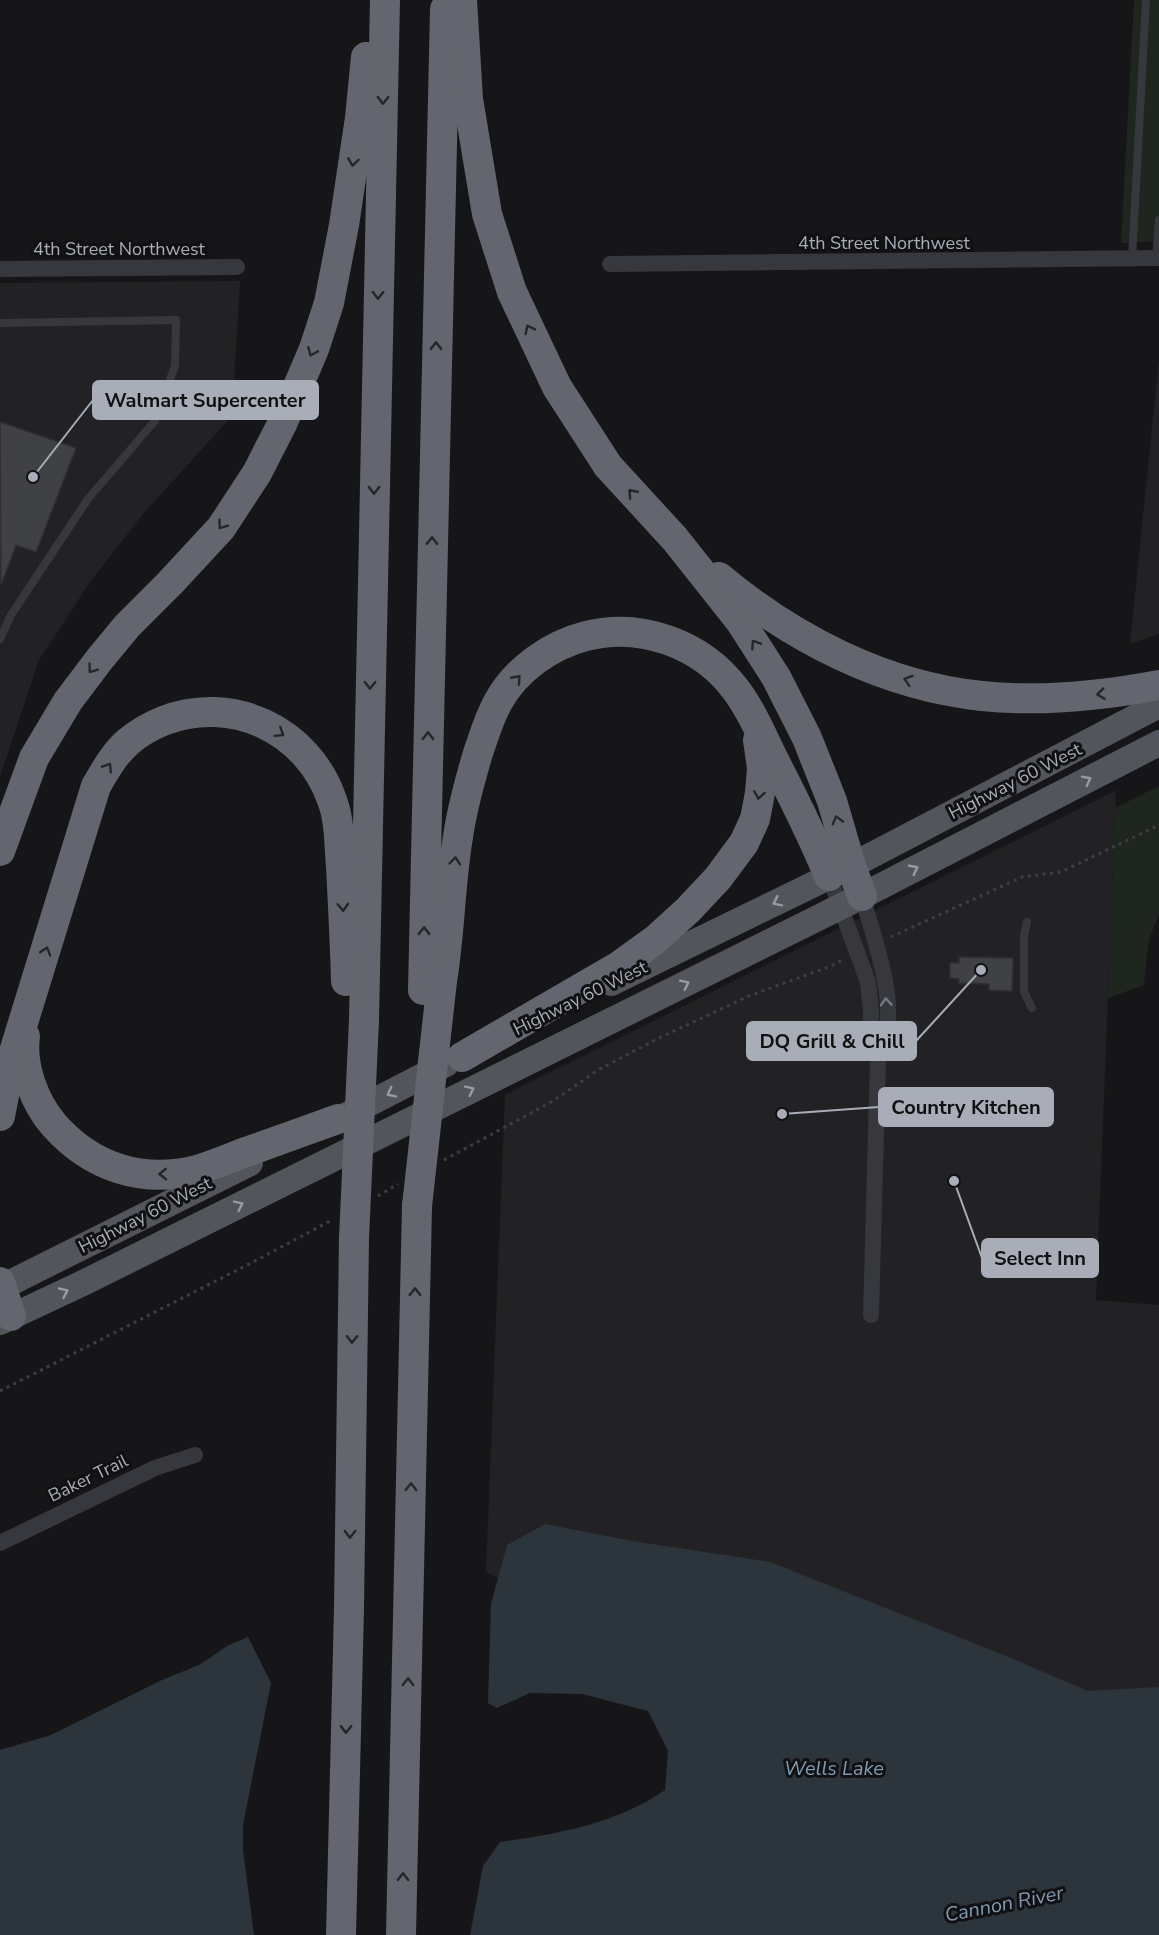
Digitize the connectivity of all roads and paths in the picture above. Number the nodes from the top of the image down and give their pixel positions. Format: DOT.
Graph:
graph roads {
  1 [pos="372,0"];
  2 [pos="385,0"];
  3 [pos="445,0"];
  4 [pos="462,0"];
  5 [pos="1146,0"];
  6 [pos="1159,220"];
  7 [pos="1158,258"];
  8 [pos="1132,260"];
  9 [pos="610,264"];
  10 [pos="237,267"];
  11 [pos="0,269"];
  12 [pos="0,323"];
  13 [pos="675,540"];
  14 [pos="0,639"];
  15 [pos="1159,685"];
  16 [pos="1159,705"];
  17 [pos="752,717"];
  18 [pos="1159,743"];
  19 [pos="1159,825"];
  20 [pos="0,851"];
  21 [pos="840,871"];
  22 [pos="851,901"];
  23 [pos="1027,922"];
  24 [pos="876,944"];
  25 [pos="857,952"];
  26 [pos="432,985"];
  27 [pos="28,1006"];
  28 [pos="1032,1008"];
  29 [pos="356,1023"];
  30 [pos="462,1057"];
  31 [pos="878,1059"];
  32 [pos="0,1116"];
  33 [pos="339,1119"];
  34 [pos="439,1162"];
  35 [pos="407,1195"];
  36 [pos="377,1196"];
  37 [pos="345,1228"];
  38 [pos="0,1286"];
  39 [pos="871,1315"];
  40 [pos="6,1319"];
  41 [pos="0,1391"];
  42 [pos="195,1455"];
  43 [pos="0,1543"];
  44 [pos="341,1935"];
  45 [pos="401,1935"];
  1 -- 20 [label="highway, one-way"];
  2 -- 29 [label="highway, one-way"];
  26 -- 3 [label="highway, one-way"];
  13 -- 4 [label="highway, one-way"];
  5 -- 8 [label="lane"];
  6 -- 7 [label="lane"];
  7 -- 8 [label="street, 4th Street Northwest"];
  8 -- 9 [label="street, 4th Street Northwest"];
  10 -- 11 [label="street, 4th Street Northwest"];
  12 -- 14 [label="lane"];
  15 -- 13 [label="highway, one-way"];
  21 -- 13 [label="highway, one-way"];
  16 -- 21 [label="main road, Highway 60 West"];
  17 -- 21 [label="highway"];
  26 -- 17 [label="highway, one-way"];
  17 -- 30 [label="highway, one-way"];
  22 -- 18 [label="main road, Highway 60 West, one-way"];
  19 -- 24 [label="path"];
  21 -- 22 [label="highway"];
  21 -- 30 [label="main road, Highway 60 West, one-way"];
  22 -- 24 [label="street"];
  22 -- 25 [label="street"];
  40 -- 22 [label="main road, Highway 60 West, one-way"];
  23 -- 28 [label="lane"];
  31 -- 24 [label="street, one-way"];
  25 -- 31 [label="street"];
  25 -- 34 [label="path"];
  26 -- 35 [label="highway, bridge"];
  27 -- 29 [label="highway, one-way"];
  27 -- 32 [label="highway"];
  33 -- 27 [label="highway, one-way"];
  29 -- 37 [label="highway, bridge"];
  30 -- 33 [label="main road, Highway 60 West, one-way"];
  31 -- 39 [label="street"];
  33 -- 38 [label="main road, Highway 60 West"];
  35 -- 36 [label="path"];
  45 -- 35 [label="highway, one-way"];
  37 -- 41 [label="path"];
  37 -- 44 [label="highway, one-way"];
  38 -- 40 [label="highway"];
  42 -- 43 [label="street, Baker Trail"];
}
